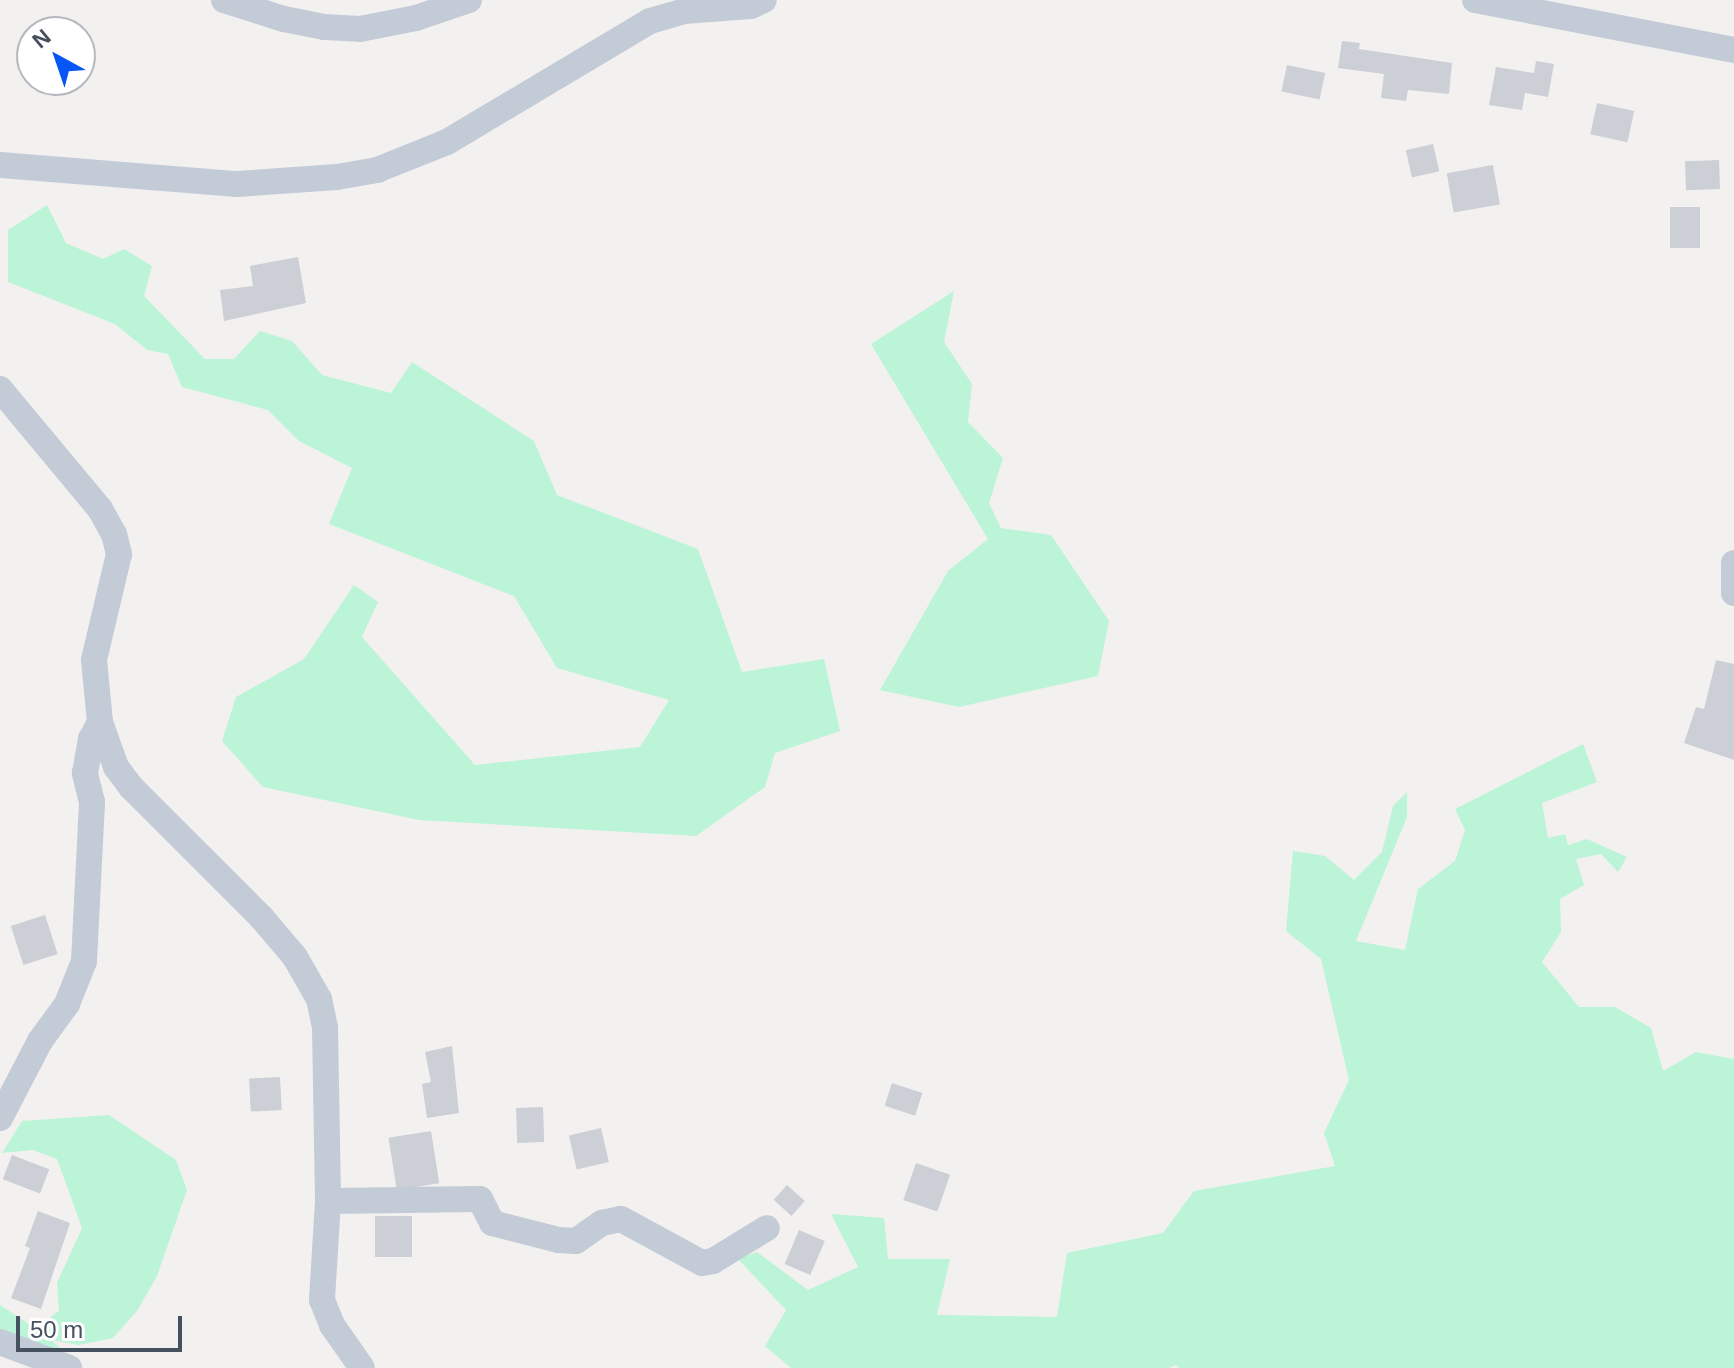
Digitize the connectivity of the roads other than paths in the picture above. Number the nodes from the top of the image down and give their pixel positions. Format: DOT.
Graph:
graph roads {
  1 [pos="224,0"];
  2 [pos="469,0"];
  3 [pos="764,0"];
  4 [pos="1475,0"];
  5 [pos="1734,50"];
  6 [pos="0,165"];
  7 [pos="0,389"];
  8 [pos="1734,563"];
  9 [pos="1734,593"];
  10 [pos="100,722"];
  11 [pos="0,1118"];
  12 [pos="328,1201"];
  13 [pos="767,1228"];
  14 [pos="0,1342"];
  15 [pos="69,1368"];
  16 [pos="362,1368"];
  1 -- 2 [label="street"];
  3 -- 6 [label="street"];
  4 -- 5 [label="street"];
  7 -- 10 [label="street"];
  8 -- 9 [label="street"];
  10 -- 11 [label="street"];
  10 -- 12 [label="street"];
  12 -- 13 [label="street"];
  12 -- 16 [label="street"];
  14 -- 15 [label="street"];
}
